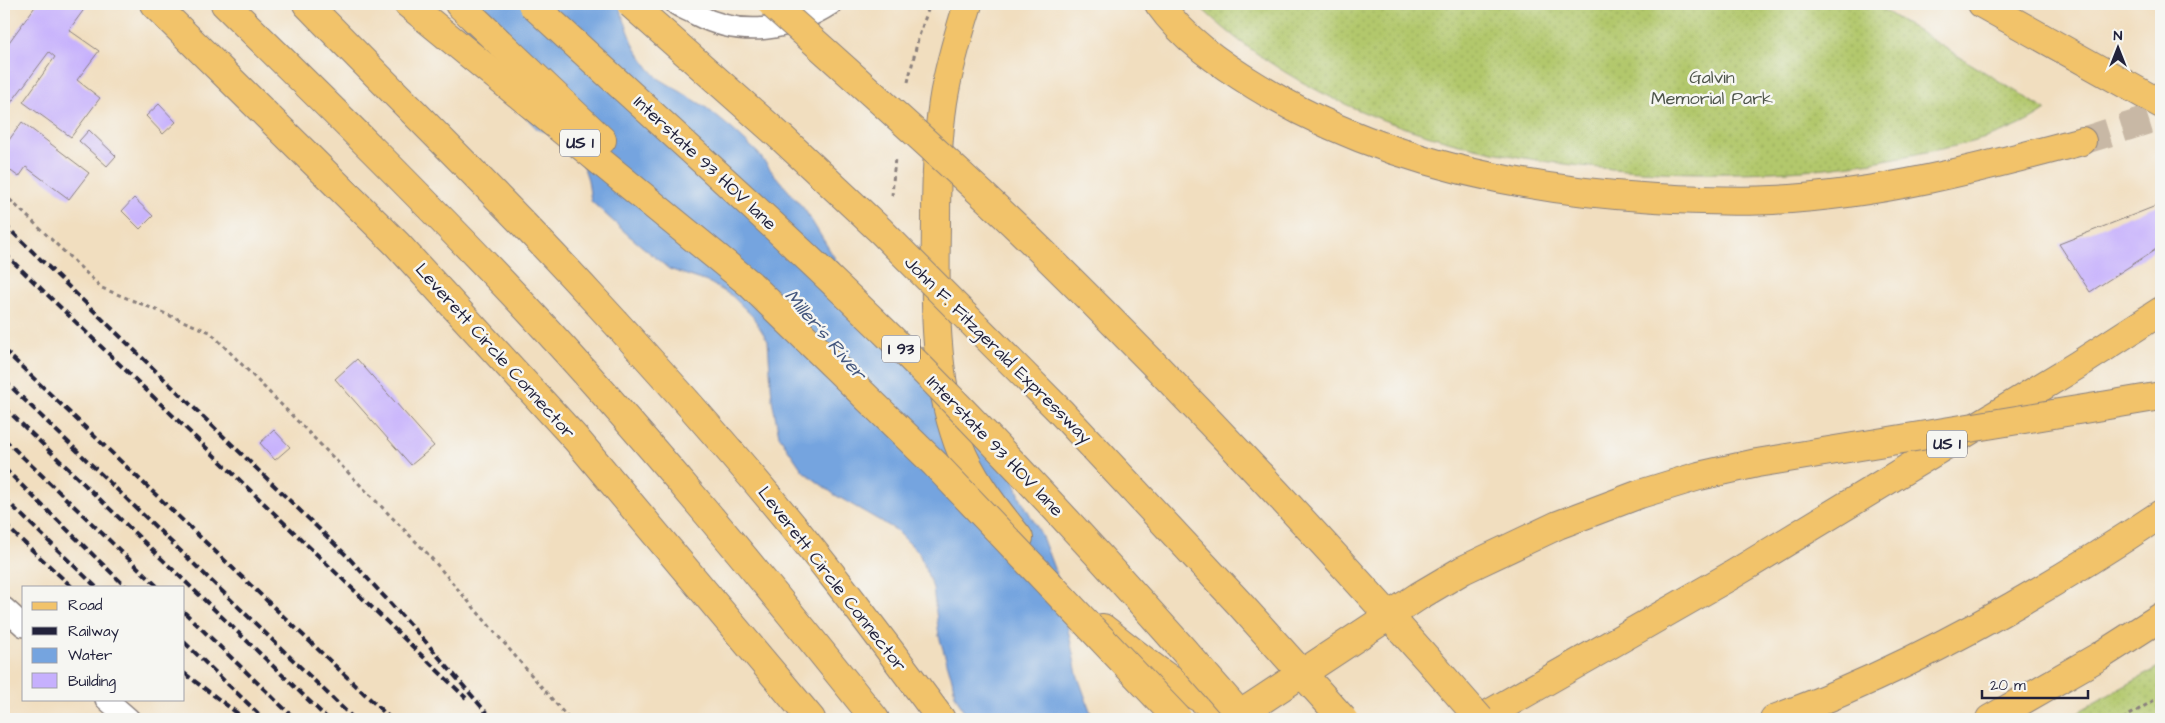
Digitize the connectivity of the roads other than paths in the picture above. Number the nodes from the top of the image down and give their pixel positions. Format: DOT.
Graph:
graph roads {
  1 [pos="154,4"];
  2 [pos="225,4"];
  3 [pos="306,4"];
  4 [pos="408,4"];
  5 [pos="460,4"];
  6 [pos="532,4"];
  7 [pos="631,4"];
  8 [pos="676,4"];
  9 [pos="772,4"];
  10 [pos="831,4"];
  11 [pos="968,4"];
  12 [pos="1160,4"];
  13 [pos="1982,4"];
  14 [pos="2161,104"];
  15 [pos="2082,141"];
  16 [pos="750,284"];
  17 [pos="2161,311"];
  18 [pos="2161,396"];
  19 [pos="2161,514"];
  20 [pos="4,608"];
  21 [pos="2161,617"];
  22 [pos="22,624"];
  23 [pos="107,700"];
  24 [pos="129,719"];
  25 [pos="812,719"];
  26 [pos="874,719"];
  27 [pos="941,719"];
  28 [pos="1178,719"];
  29 [pos="1233,719"];
  30 [pos="1244,719"];
  31 [pos="1343,719"];
  32 [pos="1480,719"];
  33 [pos="1774,719"];
  34 [pos="1990,719"];
  1 -- 25 [label="main road, Leverett Circle Connector"];
  2 -- 26 [label="main road"];
  3 -- 27 [label="main road, Leverett Circle Connector"];
  4 -- 16 [label="main road, US 1"];
  5 -- 16 [label="main road"];
  6 -- 30 [label="main road, Interstate 93 HOV lane / I 93, bridge"];
  7 -- 31 [label="main road, John F. Fitzgerald Expressway, bridge"];
  8 -- 10 [label="lane"];
  9 -- 32 [label="main road, bridge"];
  11 -- 30 [label="main road, bridge"];
  12 -- 15 [label="main road"];
  13 -- 14 [label="main road"];
  16 -- 28 [label="main road, bridge"];
  17 -- 32 [label="main road, US 1"];
  18 -- 29 [label="main road, bridge"];
  19 -- 33 [label="main road"];
  20 -- 22 [label="lane"];
  21 -- 34 [label="main road"];
  23 -- 24 [label="lane"];
}
